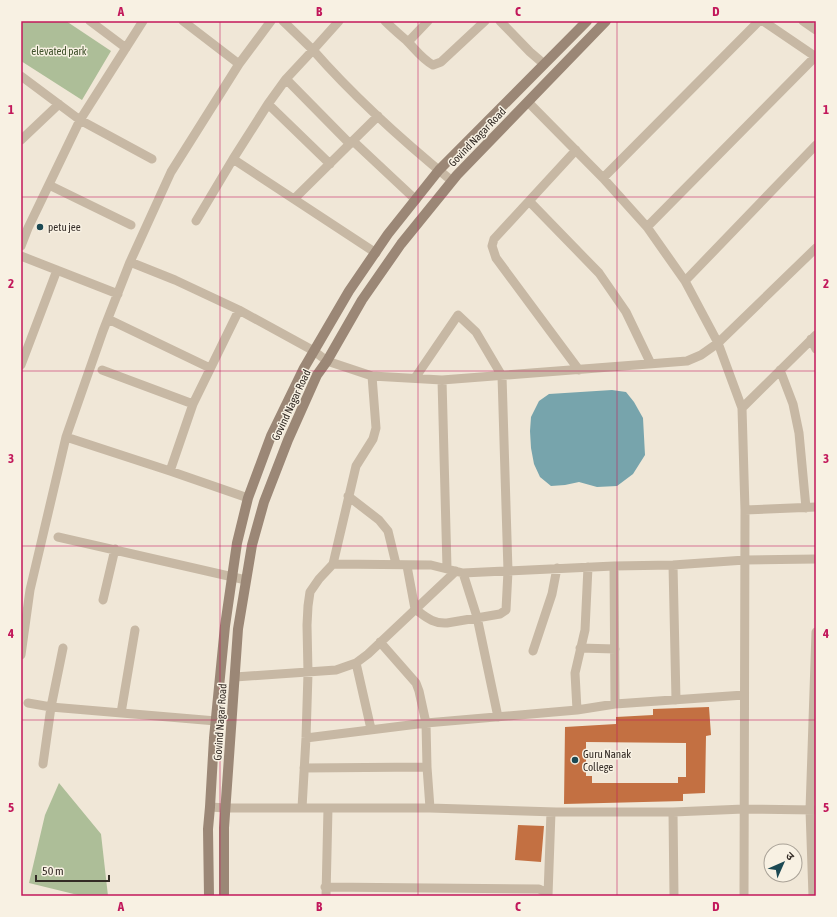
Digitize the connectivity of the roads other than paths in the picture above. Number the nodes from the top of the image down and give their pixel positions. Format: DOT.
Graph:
graph roads {
  1 [pos="90,21"];
  2 [pos="143,21"];
  3 [pos="183,21"];
  4 [pos="271,21"];
  5 [pos="283,21"];
  6 [pos="339,21"];
  7 [pos="385,21"];
  8 [pos="428,21"];
  9 [pos="485,21"];
  10 [pos="500,21"];
  11 [pos="587,21"];
  12 [pos="606,21"];
  13 [pos="759,21"];
  14 [pos="763,21"];
  15 [pos="803,21"];
  16 [pos="816,30"];
  17 [pos="408,42"];
  18 [pos="126,48"];
  19 [pos="313,50"];
  20 [pos="816,57"];
  21 [pos="239,64"];
  22 [pos="544,64"];
  23 [pos="21,76"];
  24 [pos="286,79"];
  25 [pos="528,102"];
  26 [pos="59,104"];
  27 [pos="268,104"];
  28 [pos="378,116"];
  29 [pos="80,120"];
  30 [pos="21,140"];
  31 [pos="352,143"];
  32 [pos="816,145"];
  33 [pos="576,150"];
  34 [pos="233,158"];
  35 [pos="152,159"];
  36 [pos="330,164"];
  37 [pos="439,170"];
  38 [pos="603,178"];
  39 [pos="452,181"];
  40 [pos="48,185"];
  41 [pos="294,199"];
  42 [pos="416,200"];
  43 [pos="529,201"];
  44 [pos="196,221"];
  45 [pos="131,225"];
  46 [pos="647,227"];
  47 [pos="21,246"];
  48 [pos="816,248"];
  49 [pos="376,252"];
  50 [pos="21,256"];
  51 [pos="130,262"];
  52 [pos="57,270"];
  53 [pos="685,281"];
  54 [pos="118,294"];
  55 [pos="239,310"];
  56 [pos="108,319"];
  57 [pos="814,337"];
  58 [pos="718,343"];
  59 [pos="816,349"];
  60 [pos="314,351"];
  61 [pos="327,362"];
  62 [pos="651,364"];
  63 [pos="21,366"];
  64 [pos="210,368"];
  65 [pos="102,370"];
  66 [pos="579,370"];
  67 [pos="780,370"];
  68 [pos="372,376"];
  69 [pos="502,376"];
  70 [pos="415,378"];
  71 [pos="442,380"];
  72 [pos="193,404"];
  73 [pos="742,408"];
  74 [pos="66,437"];
  75 [pos="170,471"];
  76 [pos="348,496"];
  77 [pos="248,498"];
  78 [pos="816,507"];
  79 [pos="806,508"];
  80 [pos="745,510"];
  81 [pos="58,537"];
  82 [pos="115,549"];
  83 [pos="816,559"];
  84 [pos="745,560"];
  85 [pos="333,564"];
  86 [pos="396,564"];
  87 [pos="673,565"];
  88 [pos="407,566"];
  89 [pos="614,566"];
  90 [pos="588,567"];
  91 [pos="557,568"];
  92 [pos="455,571"];
  93 [pos="508,571"];
  94 [pos="232,577"];
  95 [pos="246,580"];
  96 [pos="103,600"];
  97 [pos="415,609"];
  98 [pos="477,617"];
  99 [pos="134,630"];
  100 [pos="816,632"];
  101 [pos="380,642"];
  102 [pos="62,648"];
  103 [pos="580,648"];
  104 [pos="614,649"];
  105 [pos="533,651"];
  106 [pos="21,655"];
  107 [pos="356,663"];
  108 [pos="308,673"];
  109 [pos="235,677"];
  110 [pos="744,695"];
  111 [pos="676,700"];
  112 [pos="28,703"];
  113 [pos="615,704"];
  114 [pos="51,707"];
  115 [pos="577,710"];
  116 [pos="121,713"];
  117 [pos="498,717"];
  118 [pos="216,721"];
  119 [pos="426,723"];
  120 [pos="372,729"];
  121 [pos="306,738"];
  122 [pos="43,764"];
  123 [pos="427,767"];
  124 [pos="304,768"];
  125 [pos="210,806"];
  126 [pos="226,808"];
  127 [pos="302,808"];
  128 [pos="328,808"];
  129 [pos="430,808"];
  130 [pos="744,808"];
  131 [pos="813,810"];
  132 [pos="551,812"];
  133 [pos="673,812"];
  134 [pos="325,891"];
  135 [pos="209,896"];
  136 [pos="224,896"];
  137 [pos="548,896"];
  138 [pos="674,896"];
  139 [pos="744,896"];
  140 [pos="813,896"];
  1 -- 18 [label="street"];
  2 -- 18 [label="street"];
  3 -- 21 [label="street"];
  4 -- 21 [label="street"];
  5 -- 19 [label="street"];
  6 -- 19 [label="street"];
  7 -- 17 [label="street"];
  8 -- 17 [label="street"];
  9 -- 17 [label="street"];
  10 -- 22 [label="street"];
  11 -- 22 [label="main road, Govind Nagar Road"];
  12 -- 25 [label="main road, Govind Nagar Road"];
  13 -- 38 [label="street"];
  14 -- 20 [label="street"];
  15 -- 16 [label="street"];
  18 -- 29 [label="street"];
  19 -- 24 [label="street"];
  19 -- 28 [label="street"];
  20 -- 46 [label="street"];
  21 -- 51 [label="street"];
  22 -- 37 [label="main road, Govind Nagar Road"];
  23 -- 26 [label="street"];
  24 -- 27 [label="street"];
  24 -- 31 [label="street"];
  25 -- 33 [label="street"];
  25 -- 39 [label="main road, Govind Nagar Road"];
  26 -- 29 [label="street"];
  26 -- 30 [label="street"];
  27 -- 34 [label="street"];
  27 -- 36 [label="street"];
  28 -- 31 [label="street"];
  28 -- 37 [label="street"];
  29 -- 35 [label="street"];
  29 -- 40 [label="street"];
  31 -- 36 [label="street"];
  31 -- 42 [label="street"];
  32 -- 53 [label="street"];
  33 -- 38 [label="street"];
  33 -- 43 [label="street"];
  34 -- 41 [label="street"];
  34 -- 44 [label="street"];
  36 -- 41 [label="street"];
  37 -- 39 [label="street"];
  37 -- 42 [label="main road, Govind Nagar Road"];
  38 -- 46 [label="street"];
  39 -- 61 [label="main road, Govind Nagar Road"];
  40 -- 45 [label="street"];
  40 -- 47 [label="street"];
  41 -- 49 [label="street"];
  42 -- 49 [label="main road, Govind Nagar Road"];
  43 -- 62 [label="street"];
  43 -- 66 [label="street"];
  46 -- 53 [label="street"];
  48 -- 58 [label="street"];
  49 -- 60 [label="main road, Govind Nagar Road"];
  50 -- 52 [label="street"];
  51 -- 54 [label="street"];
  51 -- 55 [label="street"];
  52 -- 54 [label="street"];
  52 -- 63 [label="street"];
  53 -- 58 [label="street"];
  54 -- 56 [label="street"];
  55 -- 60 [label="street"];
  55 -- 64 [label="street"];
  56 -- 64 [label="street"];
  56 -- 74 [label="street"];
  57 -- 59 [label="street"];
  57 -- 67 [label="street"];
  58 -- 62 [label="street"];
  58 -- 73 [label="street"];
  60 -- 61 [label="street"];
  60 -- 77 [label="main road, Govind Nagar Road"];
  61 -- 68 [label="street"];
  61 -- 95 [label="main road, Govind Nagar Road"];
  62 -- 66 [label="street"];
  64 -- 72 [label="street"];
  65 -- 72 [label="street"];
  66 -- 69 [label="street"];
  67 -- 73 [label="street"];
  67 -- 79 [label="street"];
  68 -- 70 [label="street"];
  68 -- 76 [label="street"];
  69 -- 70 [label="street"];
  69 -- 71 [label="street"];
  69 -- 93 [label="street"];
  70 -- 71 [label="street"];
  71 -- 92 [label="street"];
  72 -- 75 [label="street"];
  73 -- 80 [label="street"];
  74 -- 75 [label="street"];
  74 -- 106 [label="street"];
  75 -- 77 [label="street"];
  76 -- 85 [label="street"];
  76 -- 86 [label="street"];
  77 -- 94 [label="main road, Govind Nagar Road"];
  78 -- 79 [label="street"];
  79 -- 80 [label="street"];
  80 -- 84 [label="street"];
  81 -- 82 [label="street"];
  82 -- 94 [label="street"];
  82 -- 96 [label="street"];
  83 -- 84 [label="street"];
  84 -- 87 [label="street"];
  84 -- 110 [label="street"];
  85 -- 86 [label="street"];
  85 -- 108 [label="street"];
  86 -- 88 [label="street"];
  87 -- 89 [label="street"];
  87 -- 111 [label="street"];
  88 -- 92 [label="street"];
  88 -- 97 [label="street"];
  89 -- 90 [label="street"];
  89 -- 104 [label="street"];
  90 -- 91 [label="street"];
  90 -- 103 [label="street"];
  91 -- 93 [label="street"];
  91 -- 105 [label="street"];
  92 -- 93 [label="street"];
  92 -- 97 [label="street"];
  92 -- 98 [label="street"];
  93 -- 98 [label="street"];
  94 -- 95 [label="street"];
  94 -- 118 [label="main road, Govind Nagar Road"];
  95 -- 109 [label="main road, Govind Nagar Road"];
  97 -- 98 [label="street"];
  97 -- 101 [label="street"];
  98 -- 117 [label="street"];
  99 -- 116 [label="street"];
  100 -- 131 [label="street"];
  101 -- 107 [label="street"];
  101 -- 119 [label="street"];
  102 -- 114 [label="street"];
  103 -- 104 [label="street"];
  103 -- 115 [label="street"];
  104 -- 113 [label="street"];
  107 -- 108 [label="street"];
  107 -- 120 [label="street"];
  108 -- 109 [label="street"];
  108 -- 121 [label="street"];
  109 -- 126 [label="main road, Govind Nagar Road"];
  110 -- 111 [label="street"];
  110 -- 130 [label="street"];
  111 -- 113 [label="street"];
  112 -- 114 [label="street"];
  113 -- 115 [label="street"];
  114 -- 116 [label="street"];
  114 -- 122 [label="street"];
  115 -- 117 [label="street"];
  116 -- 118 [label="street"];
  117 -- 119 [label="street"];
  118 -- 125 [label="main road, Govind Nagar Road"];
  119 -- 120 [label="street"];
  119 -- 123 [label="street"];
  120 -- 121 [label="street"];
  121 -- 124 [label="street"];
  123 -- 124 [label="street"];
  123 -- 129 [label="street"];
  124 -- 127 [label="street"];
  125 -- 126 [label="street"];
  125 -- 135 [label="main road, Govind Nagar Road"];
  126 -- 127 [label="street"];
  126 -- 136 [label="main road, Govind Nagar Road"];
  127 -- 128 [label="street"];
  128 -- 129 [label="street"];
  128 -- 134 [label="street"];
  129 -- 132 [label="street"];
  130 -- 131 [label="street"];
  130 -- 133 [label="street"];
  130 -- 139 [label="street"];
  131 -- 140 [label="street"];
  132 -- 133 [label="street"];
  132 -- 137 [label="street"];
  133 -- 138 [label="street"];
  134 -- 137 [label="street"];
}
